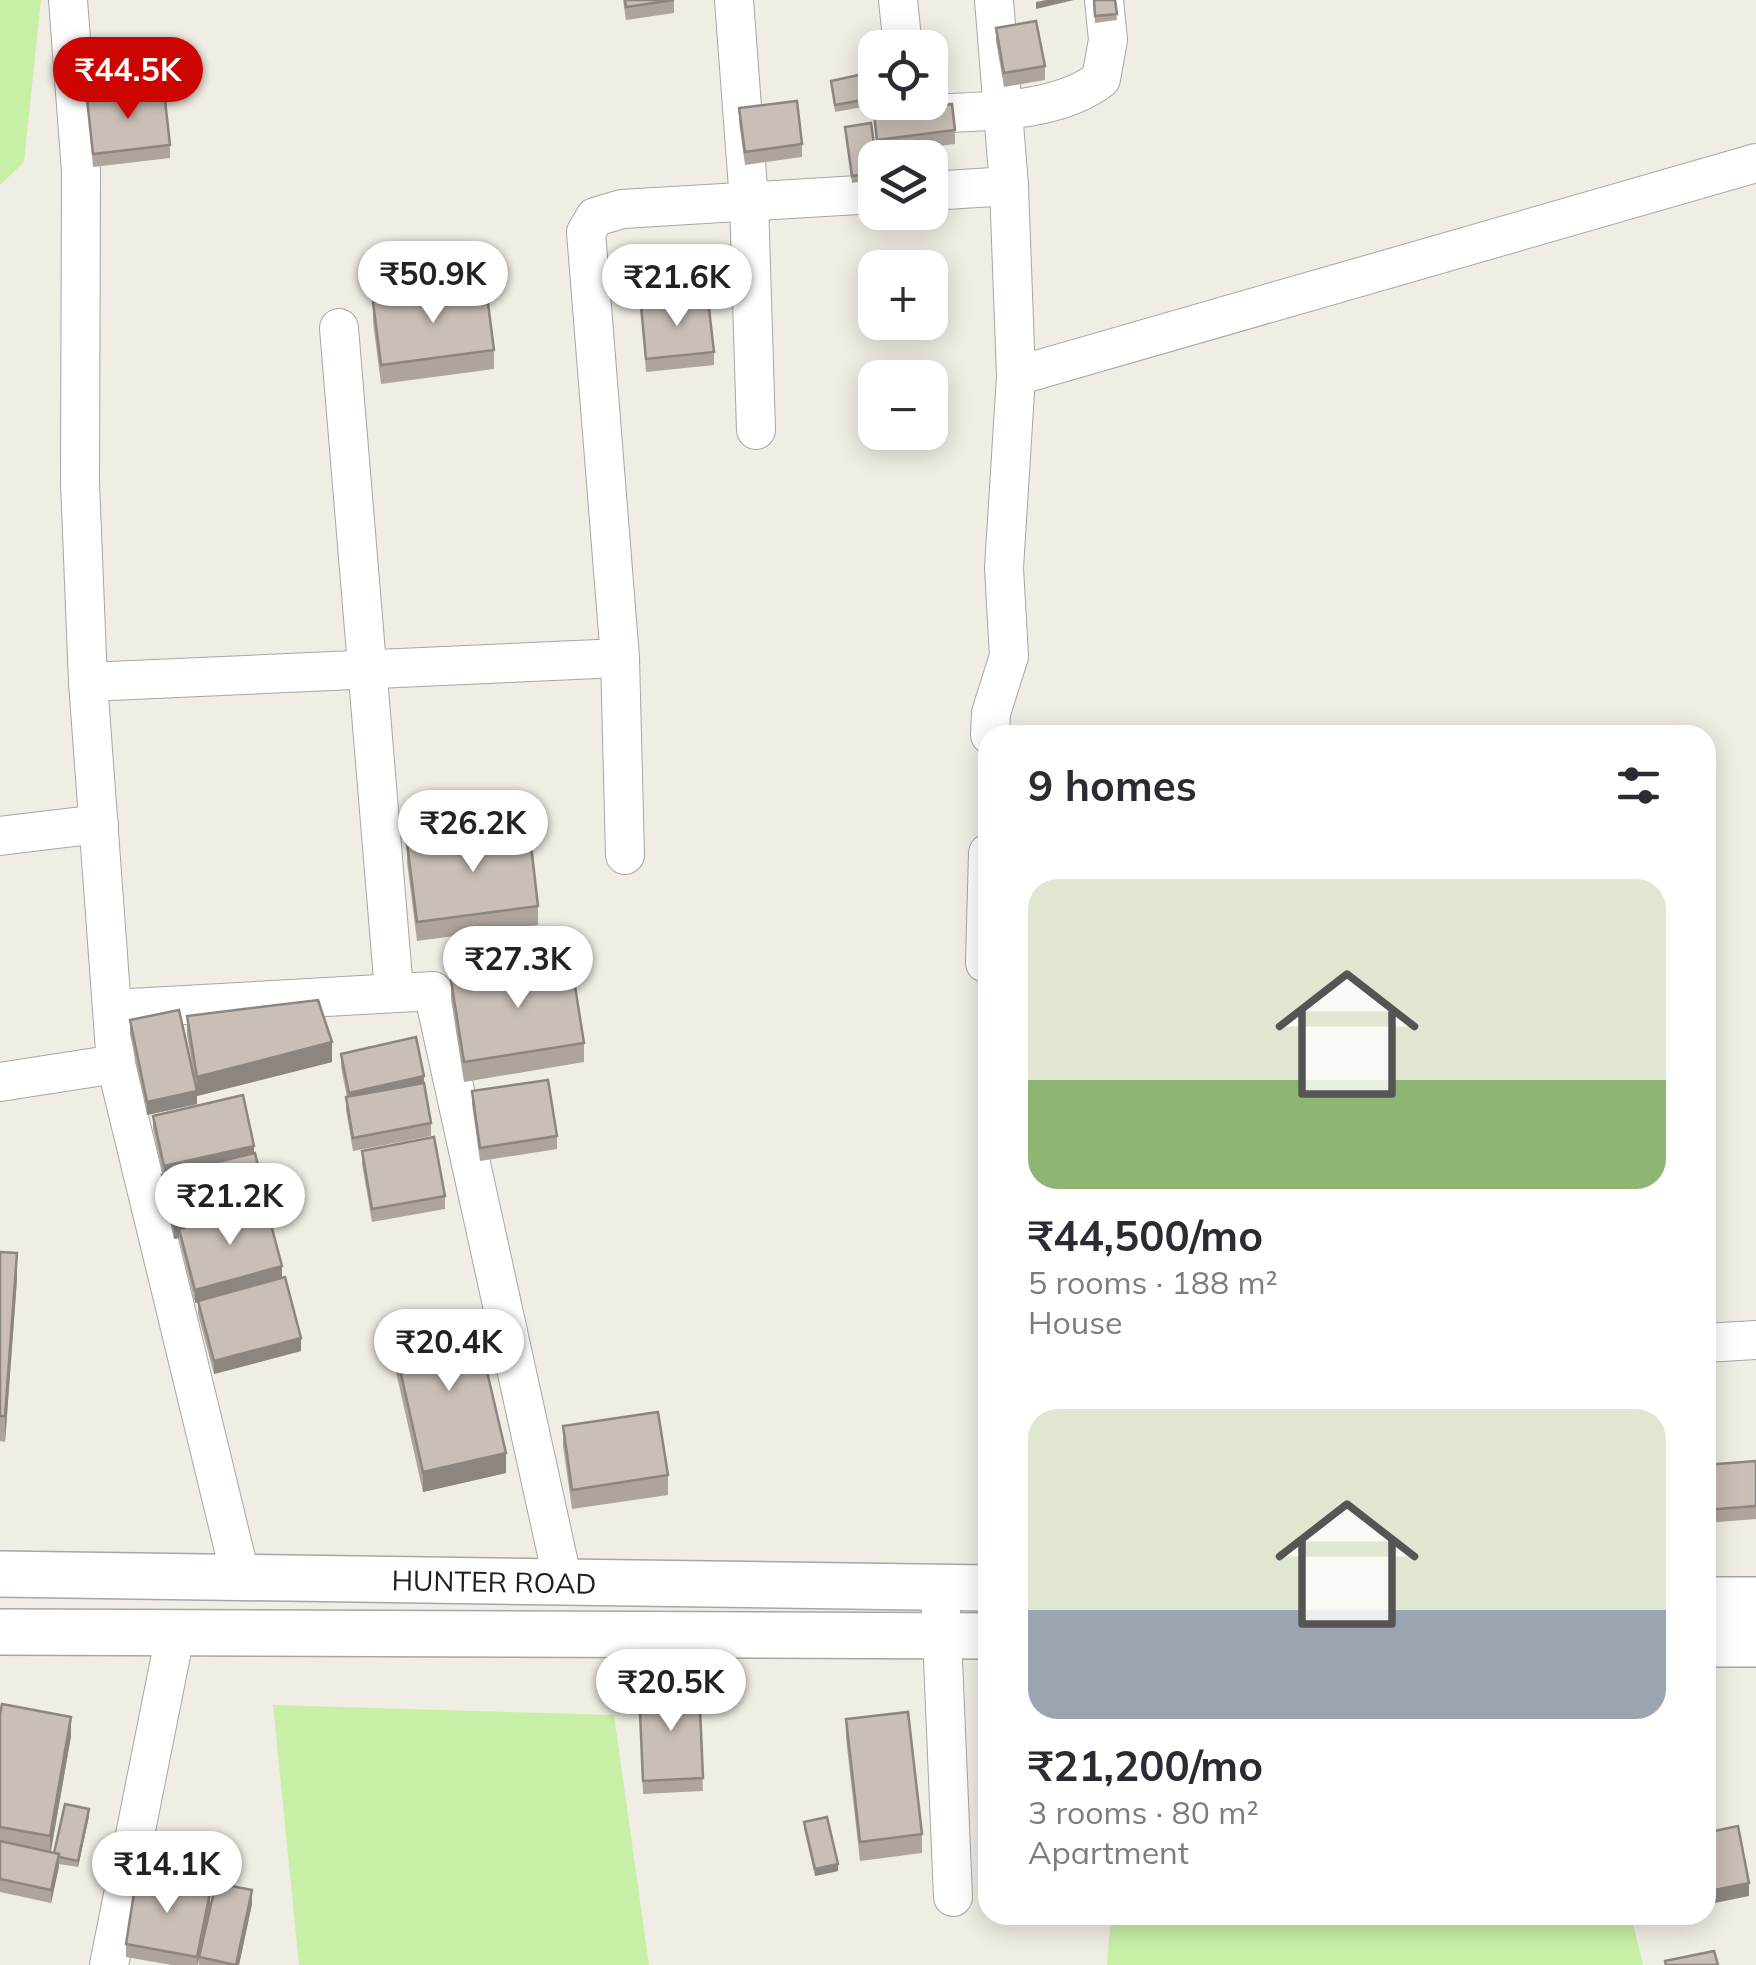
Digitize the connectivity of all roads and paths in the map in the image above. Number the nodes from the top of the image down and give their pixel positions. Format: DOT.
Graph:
graph roads {
  1 [pos="68,0"];
  2 [pos="734,0"];
  3 [pos="898,0"];
  4 [pos="994,0"];
  5 [pos="1104,0"];
  6 [pos="901,30"];
  7 [pos="1003,110"];
  8 [pos="948,113"];
  9 [pos="1756,163"];
  10 [pos="1009,186"];
  11 [pos="948,190"];
  12 [pos="858,195"];
  13 [pos="749,201"];
  14 [pos="339,328"];
  15 [pos="1016,376"];
  16 [pos="756,430"];
  17 [pos="620,658"];
  18 [pos="368,670"];
  19 [pos="88,682"];
  20 [pos="990,725"];
  21 [pos="99,824"];
  22 [pos="0,836"];
  23 [pos="626,854"];
  24 [pos="394,991"];
  25 [pos="113,1009"];
  26 [pos="116,1064"];
  27 [pos="0,1082"];
  28 [pos="1756,1340"];
  29 [pos="1716,1342"];
  30 [pos="0,1574"];
  31 [pos="241,1579"];
  32 [pos="563,1582"];
  33 [pos="940,1588"];
  34 [pos="978,1588"];
  35 [pos="1716,1600"];
  36 [pos="1756,1600"];
  37 [pos="176,1630"];
  38 [pos="0,1632"];
  39 [pos="942,1636"];
  40 [pos="978,1636"];
  41 [pos="1716,1644"];
  42 [pos="1756,1644"];
  43 [pos="953,1898"];
  44 [pos="108,1965"];
  1 -- 19 [label="street"];
  2 -- 13 [label="street"];
  3 -- 6 [label="street"];
  4 -- 7 [label="street"];
  5 -- 7 [label="street"];
  7 -- 8 [label="street"];
  7 -- 10 [label="street"];
  9 -- 15 [label="street"];
  10 -- 11 [label="street"];
  10 -- 15 [label="street"];
  12 -- 13 [label="street"];
  13 -- 16 [label="street"];
  13 -- 17 [label="street"];
  14 -- 18 [label="street"];
  15 -- 20 [label="street"];
  17 -- 18 [label="street"];
  17 -- 23 [label="street"];
  18 -- 19 [label="street"];
  18 -- 24 [label="street"];
  19 -- 21 [label="street"];
  21 -- 22 [label="street"];
  21 -- 25 [label="street"];
  24 -- 25 [label="street"];
  24 -- 32 [label="street"];
  25 -- 26 [label="street"];
  26 -- 27 [label="street"];
  26 -- 31 [label="street"];
  28 -- 29 [label="street"];
  30 -- 31 [label="street, HUNTER ROAD"];
  31 -- 32 [label="street, HUNTER ROAD"];
  32 -- 33 [label="street, HUNTER ROAD"];
  33 -- 34 [label="street, HUNTER ROAD"];
  33 -- 39 [label="street"];
  35 -- 36 [label="street"];
  37 -- 38 [label="street, HUNTER ROAD"];
  37 -- 39 [label="street, HUNTER ROAD"];
  37 -- 44 [label="street"];
  39 -- 40 [label="street, HUNTER ROAD"];
  39 -- 43 [label="street"];
  41 -- 42 [label="street"];
}
